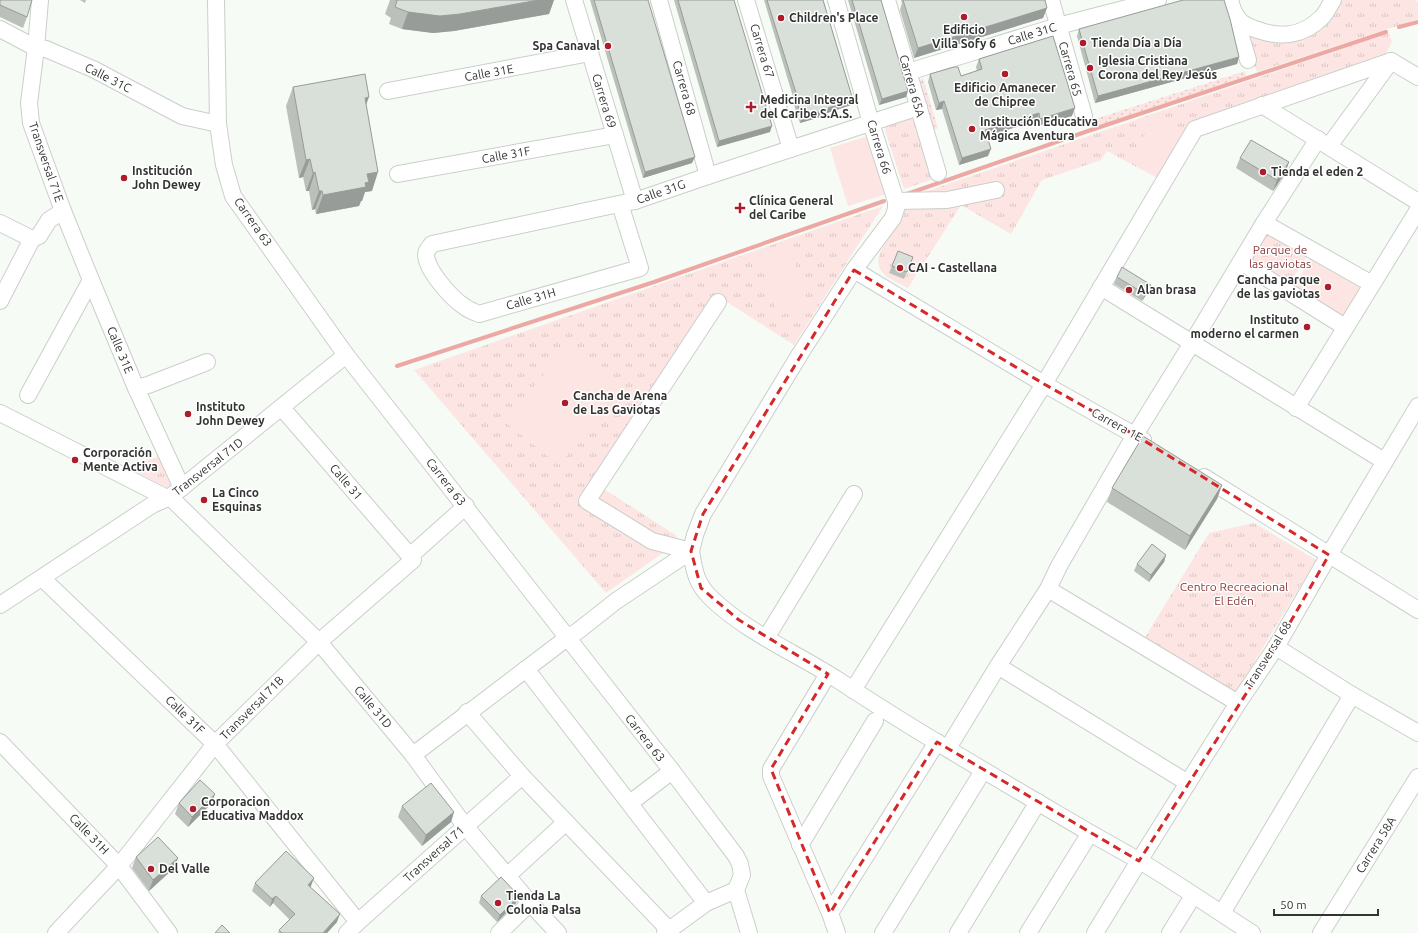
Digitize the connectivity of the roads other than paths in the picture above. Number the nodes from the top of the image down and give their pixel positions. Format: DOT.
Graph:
graph roads {
  1 [pos="40,0"];
  2 [pos="216,0"];
  3 [pos="574,0"];
  4 [pos="659,0"];
  5 [pos="746,0"];
  6 [pos="836,0"];
  7 [pos="887,0"];
  8 [pos="1051,0"];
  9 [pos="1158,0"];
  10 [pos="1333,0"];
  11 [pos="1232,6"];
  12 [pos="1058,26"];
  13 [pos="0,29"];
  14 [pos="36,48"];
  15 [pos="590,53"];
  16 [pos="1248,60"];
  17 [pos="1391,61"];
  18 [pos="908,72"];
  19 [pos="1418,77"];
  20 [pos="388,91"];
  21 [pos="1262,105"];
  22 [pos="919,107"];
  23 [pos="1084,116"];
  24 [pos="871,123"];
  25 [pos="218,124"];
  26 [pos="615,135"];
  27 [pos="1323,143"];
  28 [pos="791,149"];
  29 [pos="938,173"];
  30 [pos="398,174"];
  31 [pos="708,176"];
  32 [pos="996,190"];
  33 [pos="896,201"];
  34 [pos="1418,202"];
  35 [pos="627,203"];
  36 [pos="1418,210"];
  37 [pos="63,211"];
  38 [pos="0,223"];
  39 [pos="1264,223"];
  40 [pos="32,240"];
  41 [pos="1241,262"];
  42 [pos="640,268"];
  43 [pos="854,270"];
  44 [pos="436,276"];
  45 [pos="91,280"];
  46 [pos="1372,284"];
  47 [pos="1101,287"];
  48 [pos="0,301"];
  49 [pos="718,302"];
  50 [pos="1345,327"];
  51 [pos="1192,343"];
  52 [pos="346,355"];
  53 [pos="207,362"];
  54 [pos="1044,384"];
  55 [pos="136,388"];
  56 [pos="28,395"];
  57 [pos="1418,406"];
  58 [pos="282,408"];
  59 [pos="1296,408"];
  60 [pos="0,413"];
  61 [pos="1135,435"];
  62 [pos="1155,447"];
  63 [pos="1384,462"];
  64 [pos="1188,468"];
  65 [pos="173,494"];
  66 [pos="854,494"];
  67 [pos="466,506"];
  68 [pos="691,551"];
  69 [pos="1329,555"];
  70 [pos="410,556"];
  71 [pos="42,578"];
  72 [pos="1048,589"];
  73 [pos="0,605"];
  74 [pos="1418,610"];
  75 [pos="572,634"];
  76 [pos="766,638"];
  77 [pos="319,642"];
  78 [pos="1276,646"];
  79 [pos="998,666"];
  80 [pos="526,669"];
  81 [pos="828,674"];
  82 [pos="853,690"];
  83 [pos="1352,695"];
  84 [pos="1238,703"];
  85 [pos="467,712"];
  86 [pos="876,721"];
  87 [pos="1418,733"];
  88 [pos="0,742"];
  89 [pos="215,744"];
  90 [pos="942,745"];
  91 [pos="413,755"];
  92 [pos="672,771"];
  93 [pos="983,771"];
  94 [pos="522,776"];
  95 [pos="1418,777"];
  96 [pos="1188,783"];
  97 [pos="1038,802"];
  98 [pos="630,803"];
  99 [pos="566,822"];
  100 [pos="465,826"];
  101 [pos="1090,833"];
  102 [pos="800,845"];
  103 [pos="1139,861"];
  104 [pos="119,866"];
  105 [pos="508,876"];
  106 [pos="736,890"];
  107 [pos="1193,896"];
  108 [pos="706,902"];
  109 [pos="530,903"];
  110 [pos="830,913"];
  111 [pos="1222,913"];
  112 [pos="353,927"];
  113 [pos="667,931"];
  114 [pos="1249,932"];
  115 [pos="56,933"];
  116 [pos="169,933"];
  117 [pos="498,933"];
  118 [pos="558,933"];
  119 [pos="749,933"];
  120 [pos="836,933"];
  121 [pos="883,933"];
  122 [pos="958,933"];
  123 [pos="1028,933"];
  124 [pos="1095,933"];
  125 [pos="1170,933"];
  126 [pos="1321,933"];
  1 -- 14 [label="street, Transversal 71E"];
  2 -- 25 [label="street, Carrera 63"];
  3 -- 15 [label="street, Carrera 69"];
  4 -- 31 [label="street, Carrera 68"];
  5 -- 28 [label="street, Carrera 67"];
  6 -- 24 [label="street, Carrera 66"];
  7 -- 18 [label="street, Carrera 65A"];
  8 -- 12 [label="street, Carrera 65"];
  9 -- 12 [label="street, Calle 31C"];
  10 -- 11 [label="street"];
  11 -- 16 [label="street"];
  12 -- 18 [label="street, Calle 31C"];
  12 -- 23 [label="street, Carrera 65"];
  13 -- 14 [label="street, Calle 31C"];
  14 -- 25 [label="street, Calle 31C"];
  14 -- 37 [label="street, Transversal 71E"];
  15 -- 20 [label="street, Calle 31E"];
  15 -- 26 [label="street, Carrera 69"];
  17 -- 19 [label="street"];
  17 -- 21 [label="street"];
  17 -- 27 [label="street"];
  18 -- 22 [label="street, Carrera 65A"];
  21 -- 27 [label="street"];
  21 -- 47 [label="street"];
  22 -- 24 [label="street, Calle 31G"];
  22 -- 29 [label="street, Carrera 65A"];
  24 -- 28 [label="street, Calle 31G"];
  24 -- 33 [label="street, Carrera 66"];
  25 -- 52 [label="street, Carrera 63"];
  26 -- 30 [label="street, Calle 31F"];
  26 -- 35 [label="street, Carrera 69"];
  27 -- 34 [label="street"];
  27 -- 39 [label="street"];
  28 -- 31 [label="street, Calle 31G"];
  31 -- 35 [label="street, Calle 31G"];
  32 -- 33 [label="street"];
  33 -- 43 [label="street"];
  35 -- 42 [label="street, Carrera 69"];
  35 -- 44 [label="street, Calle 31G"];
  36 -- 46 [label="street"];
  37 -- 40 [label="street, Transversal 71E"];
  37 -- 45 [label="street, Calle 31E"];
  38 -- 40 [label="street"];
  39 -- 41 [label="street"];
  39 -- 46 [label="street"];
  40 -- 48 [label="street, Transversal 71E"];
  41 -- 50 [label="street"];
  41 -- 51 [label="street"];
  42 -- 44 [label="street, Calle 31H"];
  43 -- 54 [label="street, Carrera 1E"];
  43 -- 68 [label="street"];
  45 -- 55 [label="street, Calle 31E"];
  45 -- 56 [label="street"];
  46 -- 50 [label="street"];
  47 -- 51 [label="street"];
  47 -- 54 [label="street"];
  49 -- 68 [label="street"];
  50 -- 59 [label="street"];
  51 -- 59 [label="street"];
  51 -- 61 [label="street"];
  52 -- 58 [label="street, Transversal 71D"];
  52 -- 67 [label="street, Carrera 63"];
  53 -- 55 [label="street"];
  54 -- 61 [label="street, Carrera 1E"];
  54 -- 82 [label="street"];
  55 -- 65 [label="street, Calle 31E"];
  57 -- 63 [label="street, Transversal 68"];
  58 -- 65 [label="street, Transversal 71D"];
  58 -- 70 [label="street, Calle 31"];
  59 -- 63 [label="street"];
  60 -- 65 [label="street"];
  61 -- 62 [label="street, Carrera 1E"];
  61 -- 72 [label="street"];
  63 -- 69 [label="street, Transversal 68"];
  64 -- 69 [label="street"];
  65 -- 71 [label="street, Transversal 71D"];
  65 -- 77 [label="street, Calle 31D"];
  66 -- 76 [label="street"];
  67 -- 70 [label="street, Transversal 71B"];
  67 -- 75 [label="street, Carrera 63"];
  68 -- 75 [label="street"];
  68 -- 76 [label="street"];
  69 -- 74 [label="street"];
  69 -- 78 [label="street, Transversal 68"];
  70 -- 77 [label="street, Transversal 71B"];
  71 -- 73 [label="street, Transversal 71D"];
  71 -- 89 [label="street, Calle 31F"];
  72 -- 79 [label="street"];
  72 -- 84 [label="street"];
  75 -- 80 [label="street"];
  75 -- 92 [label="street, Carrera 63"];
  76 -- 81 [label="street"];
  77 -- 89 [label="street, Transversal 71B"];
  77 -- 91 [label="street, Calle 31D"];
  78 -- 83 [label="street"];
  78 -- 84 [label="street, Transversal 68"];
  79 -- 90 [label="street"];
  79 -- 96 [label="street"];
  80 -- 85 [label="street"];
  80 -- 98 [label="street"];
  81 -- 82 [label="street"];
  81 -- 102 [label="street"];
  82 -- 90 [label="street"];
  83 -- 87 [label="street"];
  83 -- 111 [label="street"];
  84 -- 96 [label="street, Transversal 68"];
  85 -- 91 [label="street"];
  85 -- 94 [label="street"];
  86 -- 102 [label="street"];
  88 -- 104 [label="street, Calle 31H"];
  89 -- 104 [label="street, Transversal 71B"];
  89 -- 112 [label="street, Calle 31F"];
  90 -- 93 [label="street"];
  90 -- 110 [label="street"];
  91 -- 100 [label="street, Calle 31D"];
  92 -- 98 [label="street"];
  92 -- 106 [label="street, Carrera 63"];
  93 -- 97 [label="street"];
  93 -- 121 [label="street"];
  94 -- 99 [label="street"];
  94 -- 100 [label="street, Transversal 71"];
  95 -- 126 [label="street, Carrera 58A"];
  96 -- 103 [label="street, Transversal 68"];
  97 -- 101 [label="street"];
  97 -- 122 [label="street"];
  98 -- 108 [label="street"];
  99 -- 105 [label="street"];
  99 -- 113 [label="street"];
  100 -- 105 [label="street, Calle 31D"];
  100 -- 112 [label="street, Transversal 71"];
  101 -- 103 [label="street"];
  101 -- 123 [label="street"];
  102 -- 110 [label="street"];
  103 -- 107 [label="street"];
  103 -- 124 [label="street, Transversal 68"];
  104 -- 115 [label="street, Transversal 71B"];
  104 -- 116 [label="street, Calle 31H"];
  105 -- 109 [label="street, Calle 31D"];
  106 -- 108 [label="street"];
  106 -- 119 [label="street"];
  107 -- 111 [label="street"];
  107 -- 125 [label="street"];
  108 -- 113 [label="street"];
  109 -- 117 [label="street"];
  109 -- 118 [label="street, Calle 31D"];
  110 -- 120 [label="street"];
  111 -- 114 [label="street"];
}
